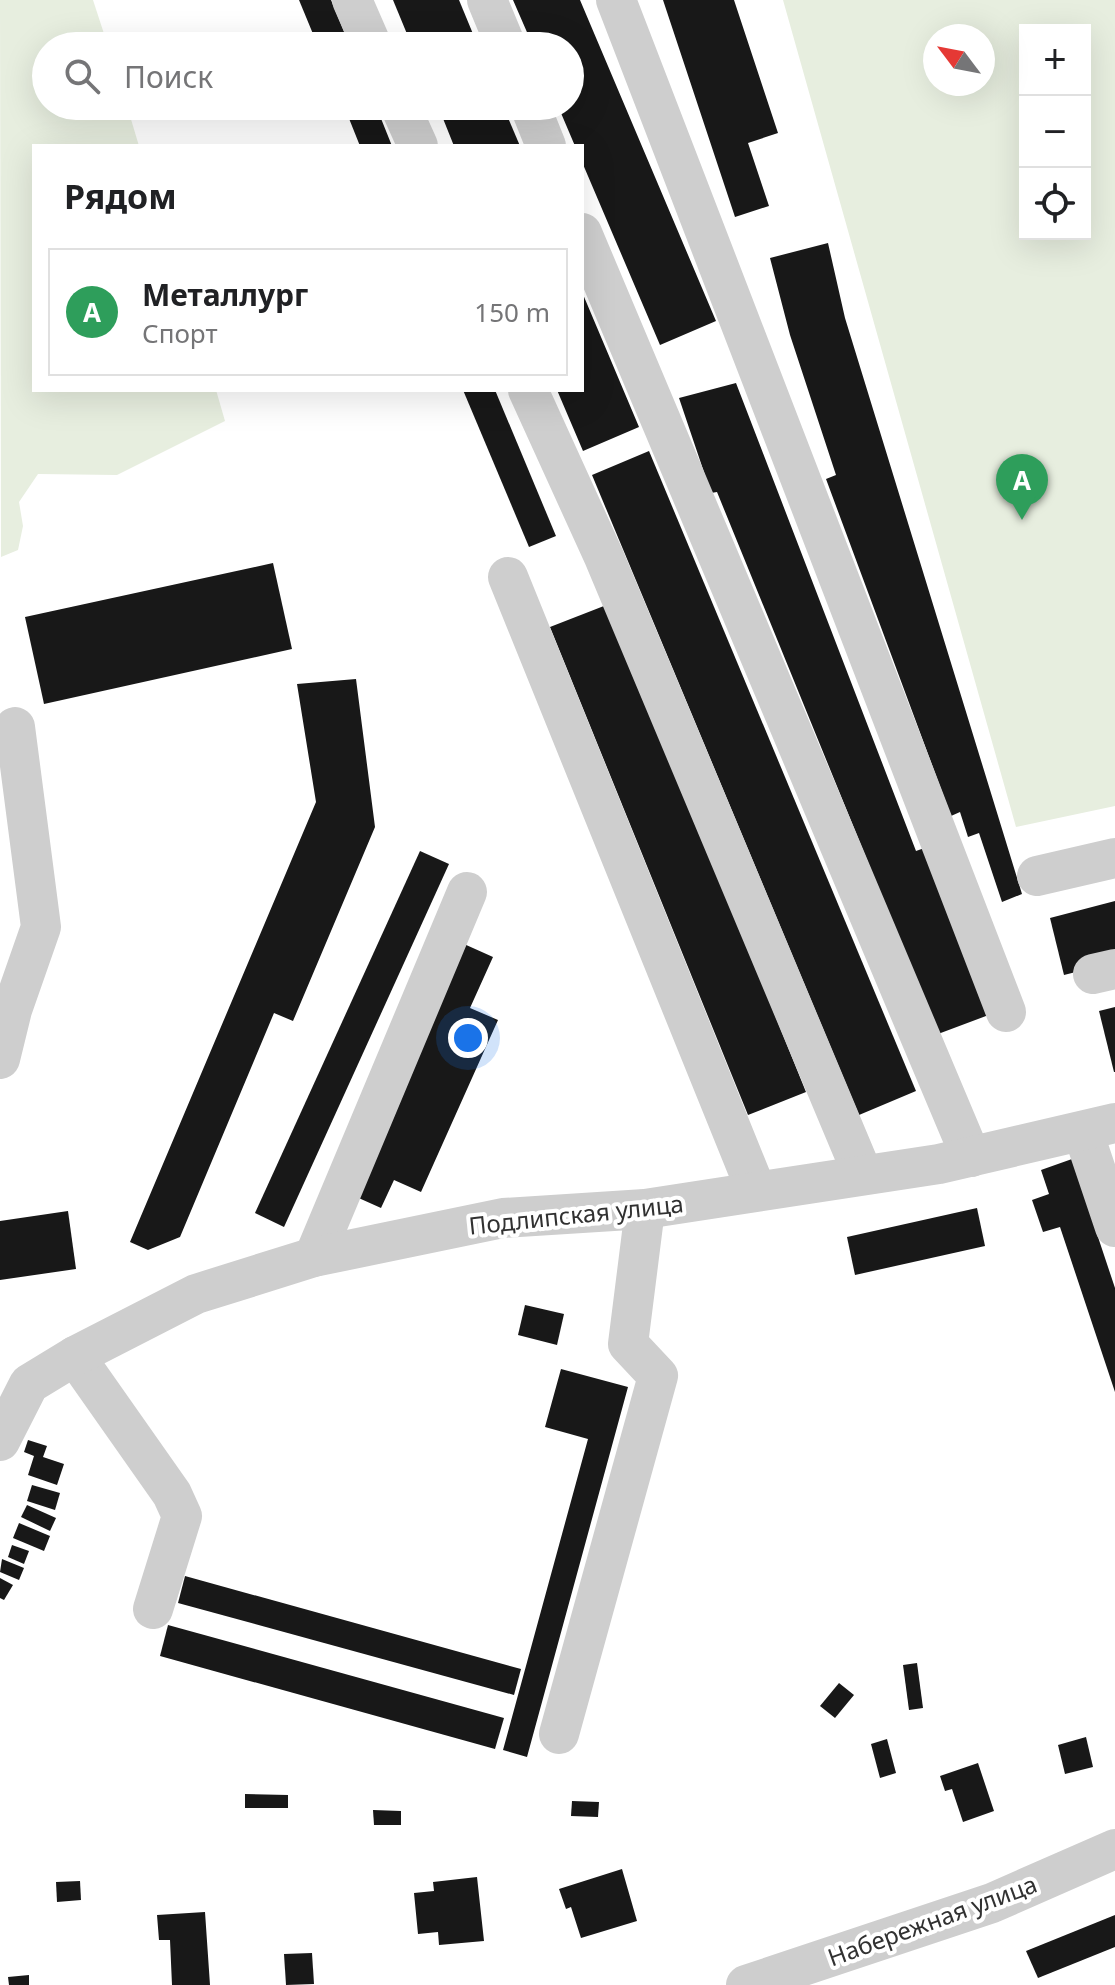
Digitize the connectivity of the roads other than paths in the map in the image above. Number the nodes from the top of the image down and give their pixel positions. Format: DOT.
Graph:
graph roads {
  1 [pos="352,0"];
  2 [pos="487,0"];
  3 [pos="616,0"];
  4 [pos="366,32"];
  5 [pos="500,32"];
  6 [pos="406,120"];
  7 [pos="536,120"];
  8 [pos="417,144"];
  9 [pos="545,144"];
  10 [pos="584,238"];
  11 [pos="529,392"];
  12 [pos="508,577"];
  13 [pos="15,727"];
  14 [pos="1115,858"];
  15 [pos="1037,876"];
  16 [pos="467,892"];
  17 [pos="6,1009"];
  18 [pos="1006,1012"];
  19 [pos="0,1059"];
  20 [pos="1099,1128"];
  21 [pos="971,1157"];
  22 [pos="863,1175"];
  23 [pos="756,1190"];
  24 [pos="645,1209"];
  25 [pos="1115,1227"];
  26 [pos="314,1257"];
  27 [pos="75,1356"];
  28 [pos="14,1384"];
  29 [pos="0,1441"];
  30 [pos="153,1609"];
  31 [pos="559,1734"];
  32 [pos="1115,1849"];
  33 [pos="746,1985"];
  1 -- 4 [label="street"];
  2 -- 5 [label="street"];
  3 -- 18 [label="street"];
  6 -- 8 [label="street"];
  7 -- 9 [label="street"];
  10 -- 21 [label="street"];
  11 -- 22 [label="street"];
  12 -- 23 [label="street"];
  13 -- 17 [label="street"];
  14 -- 15 [label="street"];
  16 -- 26 [label="street"];
  17 -- 19 [label="street"];
  20 -- 21 [label="street, Подлипская улица"];
  20 -- 25 [label="street"];
  21 -- 22 [label="street, Подлипская улица"];
  22 -- 23 [label="street, Подлипская улица"];
  23 -- 24 [label="street, Подлипская улица"];
  24 -- 26 [label="street, Подлипская улица"];
  24 -- 31 [label="street"];
  26 -- 27 [label="street, Подлипская улица"];
  27 -- 28 [label="street, Подлипская улица"];
  27 -- 30 [label="street"];
  28 -- 29 [label="street, Подлипская улица"];
  32 -- 33 [label="street, Набережная улица"];
}
